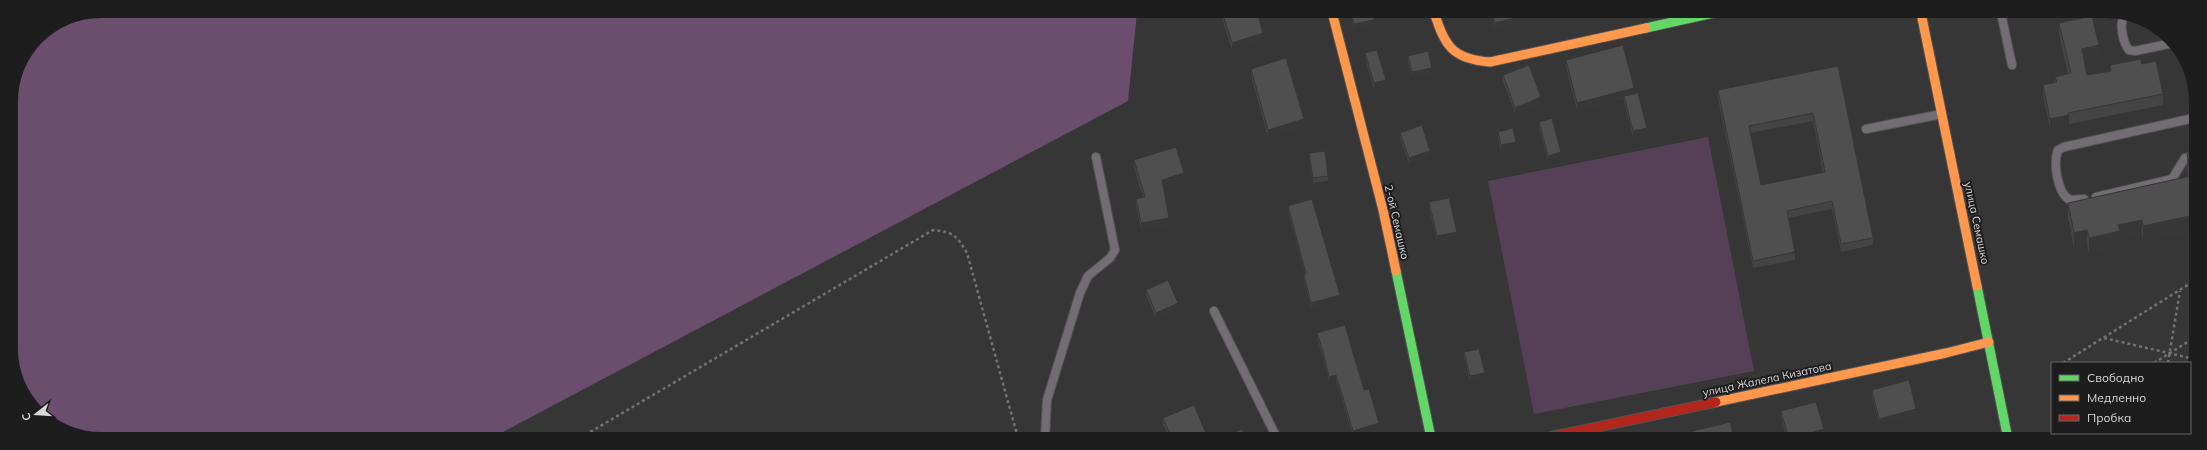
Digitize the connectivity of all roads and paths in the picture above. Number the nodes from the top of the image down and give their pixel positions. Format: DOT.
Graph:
graph roads {
  1 [pos="1334,18"];
  2 [pos="1436,18"];
  3 [pos="1691,18"];
  4 [pos="1922,18"];
  5 [pos="2002,18"];
  6 [pos="2123,20"];
  7 [pos="2167,44"];
  8 [pos="2012,64"];
  9 [pos="1942,113"];
  10 [pos="2189,119"];
  11 [pos="1866,129"];
  12 [pos="1096,157"];
  13 [pos="2189,157"];
  14 [pos="2189,284"];
  15 [pos="2180,290"];
  16 [pos="1214,311"];
  17 [pos="2104,338"];
  18 [pos="2189,341"];
  19 [pos="1989,342"];
  20 [pos="2170,353"];
  21 [pos="2188,358"];
  22 [pos="2065,362"];
  23 [pos="2156,362"];
  24 [pos="2168,362"];
  25 [pos="590,432"];
  26 [pos="1016,432"];
  27 [pos="1045,432"];
  28 [pos="1274,432"];
  29 [pos="1430,432"];
  30 [pos="1574,432"];
  31 [pos="2007,432"];
  1 -- 29 [label="street, 2-ой Семашко"];
  2 -- 3 [label="street"];
  4 -- 9 [label="street, улица Семашко"];
  5 -- 8 [label="lane"];
  6 -- 7 [label="lane"];
  9 -- 11 [label="lane"];
  9 -- 19 [label="street, улица Семашко"];
  10 -- 13 [label="lane"];
  12 -- 27 [label="lane"];
  14 -- 15 [label="path"];
  15 -- 17 [label="path"];
  15 -- 20 [label="path"];
  16 -- 28 [label="lane"];
  17 -- 20 [label="path"];
  17 -- 22 [label="path"];
  18 -- 20 [label="path"];
  19 -- 30 [label="street, улица Жалела Кизатова"];
  19 -- 31 [label="street, улица Семашко"];
  20 -- 21 [label="path"];
  20 -- 23 [label="path"];
  20 -- 24 [label="path"];
  25 -- 26 [label="path"];
}
